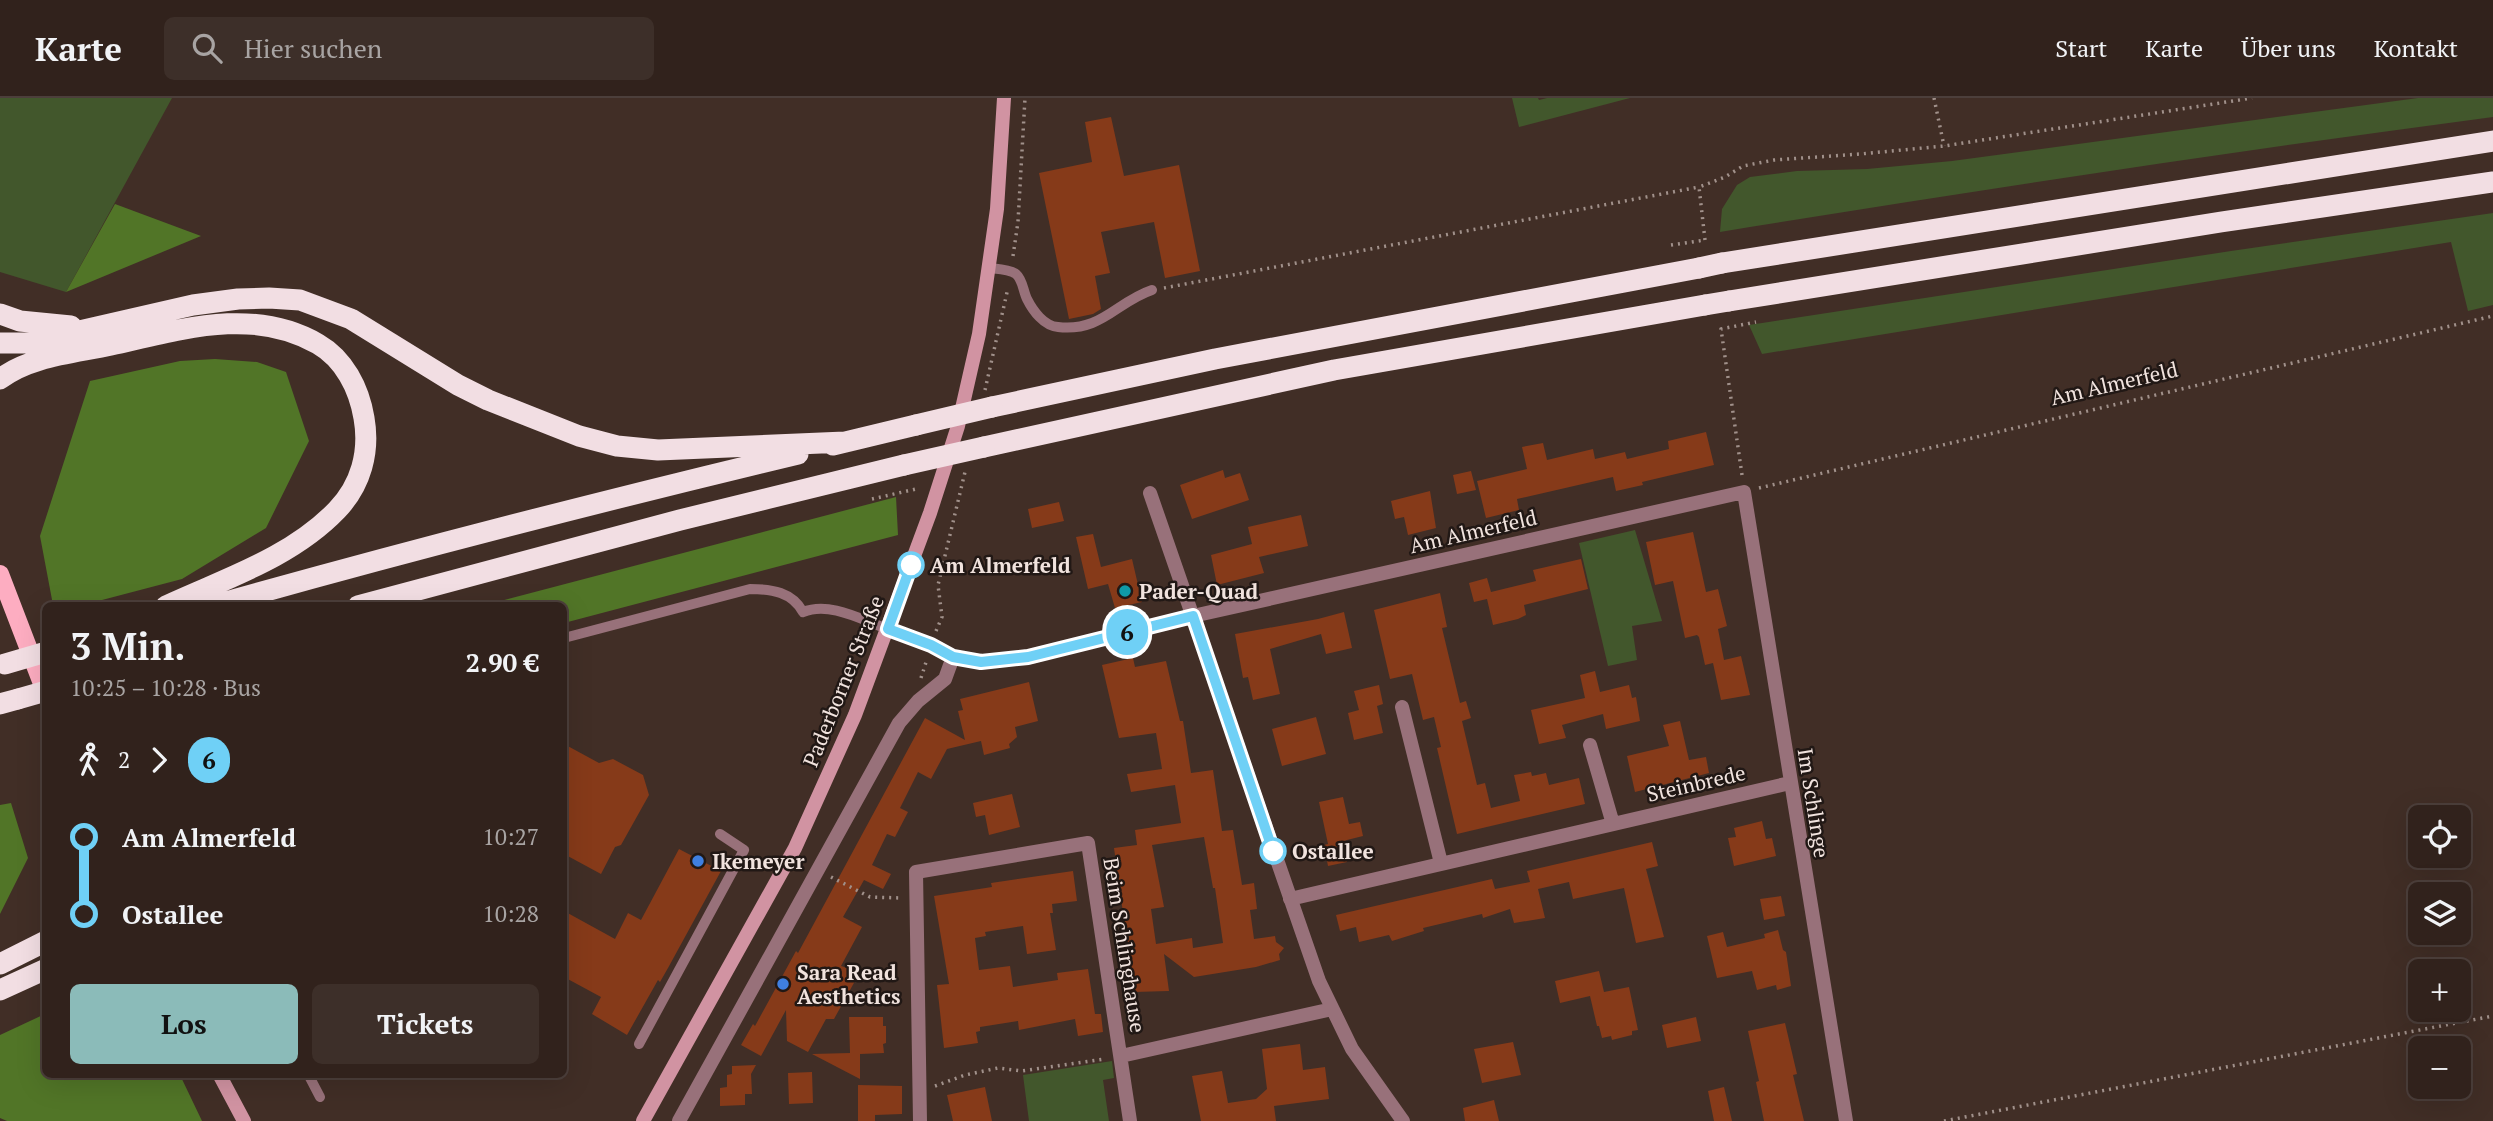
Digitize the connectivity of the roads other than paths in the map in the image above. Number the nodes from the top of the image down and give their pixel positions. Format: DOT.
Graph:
graph roads {
  1 [pos="1004,98"];
  2 [pos="2493,141"];
  3 [pos="2493,182"];
  4 [pos="989,268"];
  5 [pos="1152,290"];
  6 [pos="0,314"];
  7 [pos="94,327"];
  8 [pos="0,343"];
  9 [pos="0,379"];
  10 [pos="845,443"];
  11 [pos="1744,492"];
  12 [pos="1150,493"];
  13 [pos="1,579"];
  14 [pos="175,602"];
  15 [pos="226,602"];
  16 [pos="373,602"];
  17 [pos="1193,616"];
  18 [pos="888,629"];
  19 [pos="567,637"];
  20 [pos="42,653"];
  21 [pos="953,657"];
  22 [pos="2,665"];
  23 [pos="42,682"];
  24 [pos="42,693"];
  25 [pos="9,701"];
  26 [pos="1402,707"];
  27 [pos="1590,746"];
  28 [pos="1790,783"];
  29 [pos="1613,824"];
  30 [pos="720,834"];
  31 [pos="1441,863"];
  32 [pos="1290,899"];
  33 [pos="42,943"];
  34 [pos="0,964"];
  35 [pos="42,971"];
  36 [pos="0,990"];
  37 [pos="1332,1009"];
  38 [pos="639,1044"];
  39 [pos="1121,1056"];
  40 [pos="221,1078"];
  41 [pos="310,1078"];
  42 [pos="320,1097"];
  43 [pos="244,1121"];
  44 [pos="643,1121"];
  45 [pos="679,1121"];
  46 [pos="920,1121"];
  47 [pos="1130,1121"];
  48 [pos="1403,1121"];
  49 [pos="1846,1121"];
  1 -- 4 [label="street, Paderborner Straße"];
  2 -- 10 [label="highway, bridge"];
  3 -- 16 [label="highway, bridge"];
  4 -- 5 [label="lane"];
  4 -- 18 [label="street, Paderborner Straße"];
  6 -- 7 [label="highway"];
  7 -- 8 [label="highway"];
  7 -- 10 [label="highway"];
  9 -- 14 [label="highway"];
  10 -- 15 [label="highway"];
  11 -- 17 [label="street, Am Almerfeld"];
  11 -- 28 [label="street, Im Schlinge"];
  12 -- 17 [label="street"];
  13 -- 23 [label="main road"];
  17 -- 21 [label="street, Am Almerfeld"];
  17 -- 32 [label="street"];
  18 -- 19 [label="lane"];
  18 -- 21 [label="street, Am Almerfeld"];
  18 -- 44 [label="street, Paderborner Straße"];
  20 -- 22 [label="highway, bridge"];
  21 -- 45 [label="street"];
  24 -- 25 [label="highway, bridge"];
  26 -- 31 [label="street"];
  27 -- 29 [label="street"];
  28 -- 29 [label="street, Steinbrede"];
  28 -- 49 [label="street, Im Schlinge"];
  29 -- 31 [label="street, Steinbrede"];
  30 -- 38 [label="lane"];
  31 -- 32 [label="street, Steinbrede"];
  32 -- 37 [label="street"];
  33 -- 34 [label="highway"];
  35 -- 36 [label="highway"];
  37 -- 39 [label="street, Beim Schlinghause"];
  37 -- 48 [label="street"];
  39 -- 46 [label="street, Beim Schlinghause"];
  39 -- 47 [label="street, Beim Schlinghause"];
  40 -- 43 [label="street"];
  41 -- 42 [label="lane"];
}
